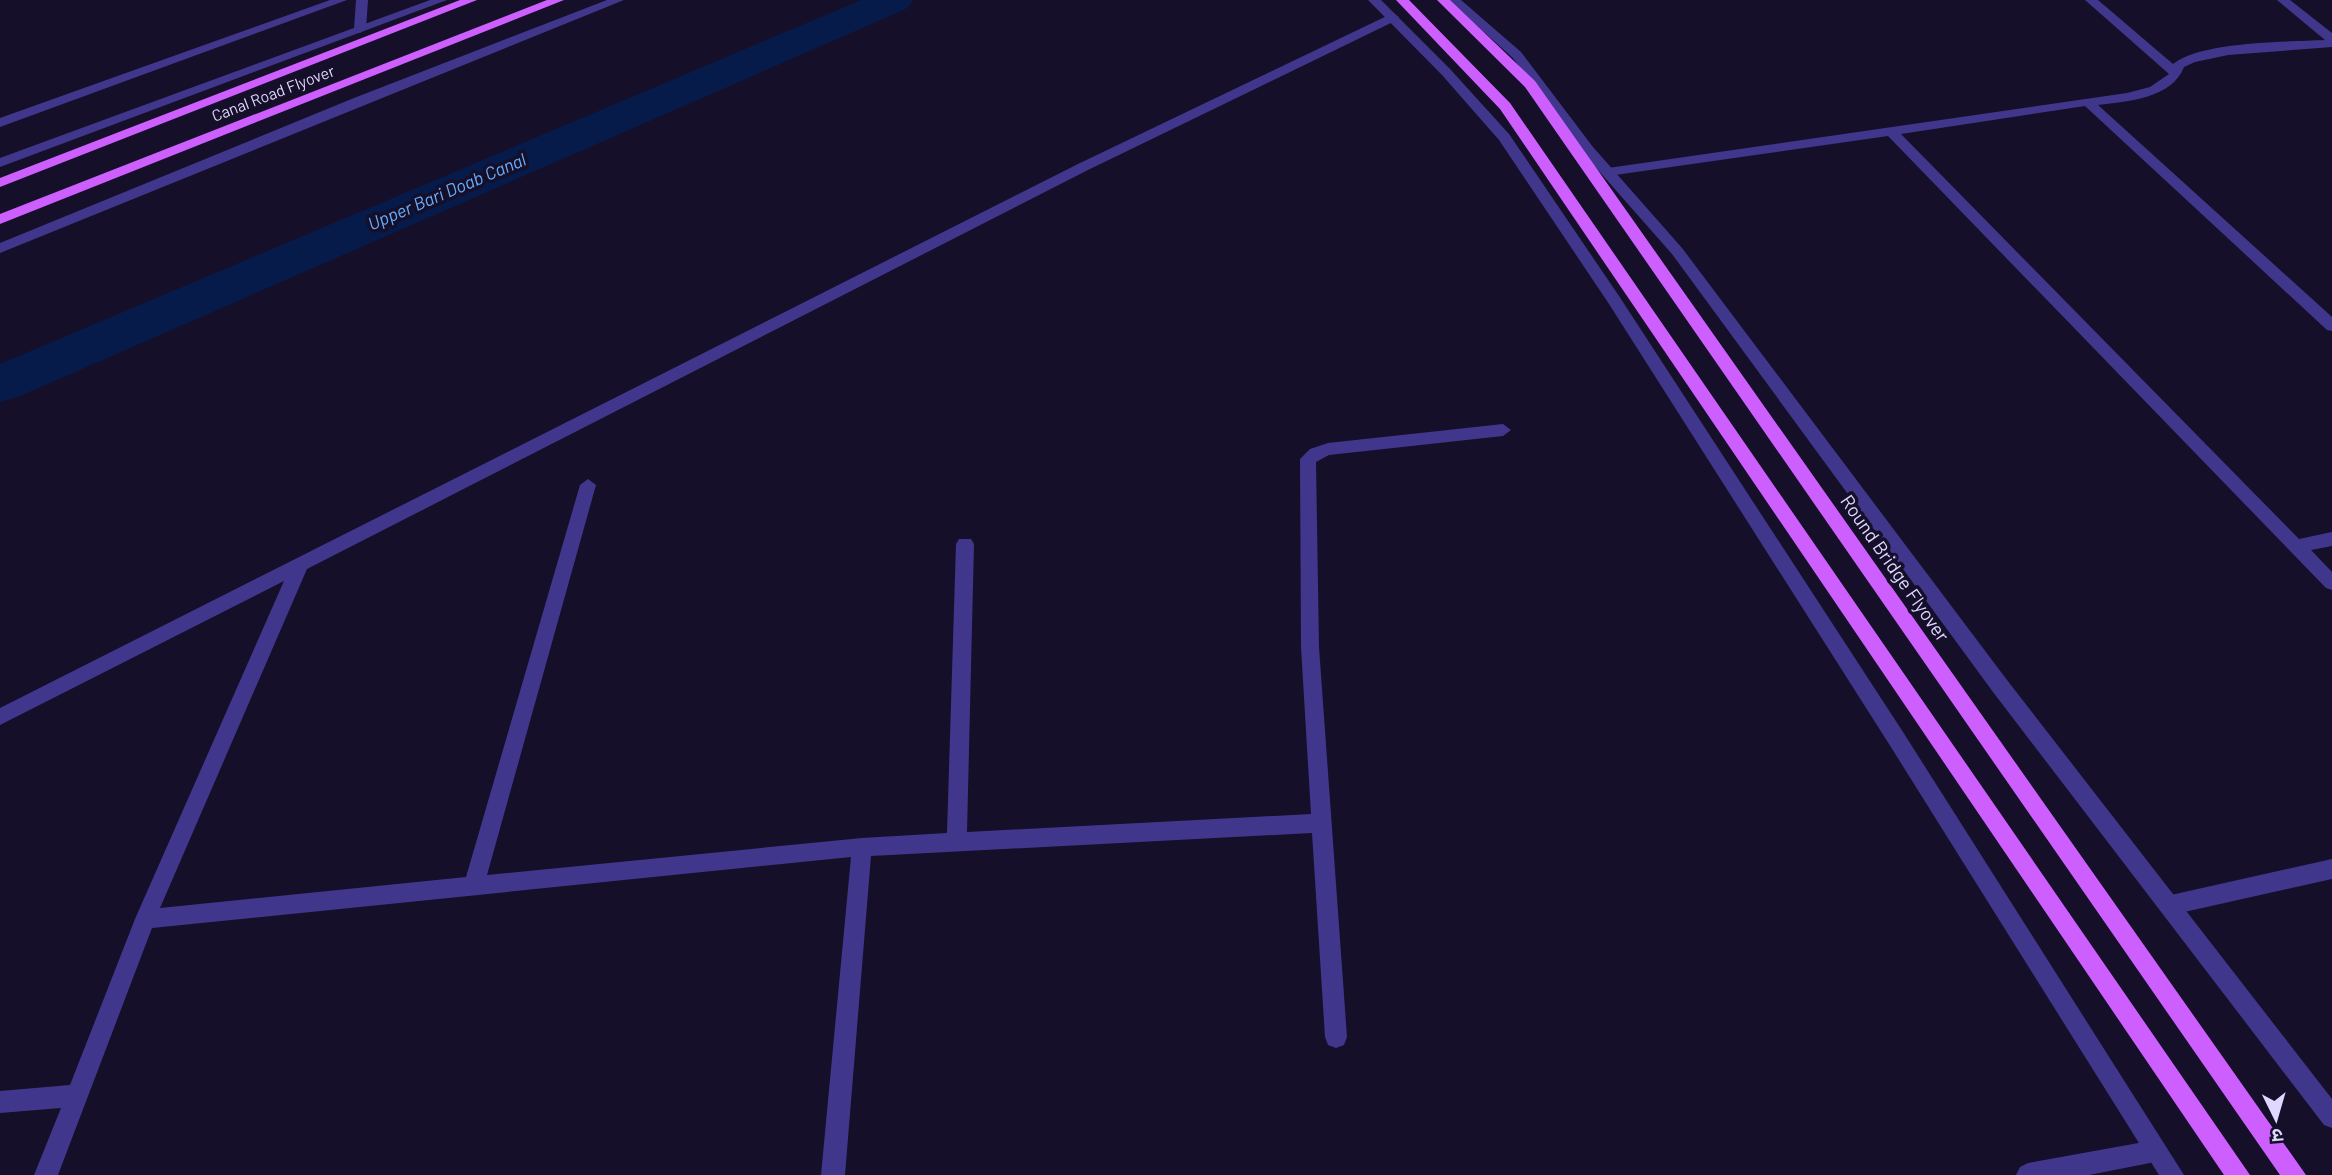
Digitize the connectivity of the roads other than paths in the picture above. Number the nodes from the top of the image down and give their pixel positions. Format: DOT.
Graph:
graph roads {
  1 [pos="341,0"];
  2 [pos="362,0"];
  3 [pos="441,0"];
  4 [pos="471,0"];
  5 [pos="558,0"];
  6 [pos="618,0"];
  7 [pos="1374,0"];
  8 [pos="1402,0"];
  9 [pos="1443,0"];
  10 [pos="1454,0"];
  11 [pos="2091,0"];
  12 [pos="2283,0"];
  13 [pos="1393,17"];
  14 [pos="360,29"];
  15 [pos="2332,41"];
  16 [pos="2177,74"];
  17 [pos="2088,102"];
  18 [pos="0,123"];
  19 [pos="1891,131"];
  20 [pos="0,163"];
  21 [pos="1608,172"];
  22 [pos="0,183"];
  23 [pos="0,219"];
  24 [pos="0,247"];
  25 [pos="2332,326"];
  26 [pos="1503,430"];
  27 [pos="588,485"];
  28 [pos="2332,539"];
  29 [pos="965,544"];
  30 [pos="2296,546"];
  31 [pos="300,565"];
  32 [pos="2332,583"];
  33 [pos="0,717"];
  34 [pos="1322,823"];
  35 [pos="957,844"];
  36 [pos="862,847"];
  37 [pos="2332,869"];
  38 [pos="474,886"];
  39 [pos="2171,905"];
  40 [pos="145,919"];
  41 [pos="1336,1037"];
  42 [pos="76,1096"];
  43 [pos="0,1102"];
  44 [pos="2332,1117"];
  45 [pos="2155,1151"];
  46 [pos="46,1175"];
  47 [pos="833,1175"];
  48 [pos="2028,1175"];
  49 [pos="2172,1175"];
  50 [pos="2238,1175"];
  51 [pos="2294,1175"];
  1 -- 18 [label="street"];
  2 -- 14 [label="street"];
  3 -- 14 [label="street"];
  4 -- 22 [label="main road, Canal Road Flyover"];
  5 -- 23 [label="main road, Canal Road Flyover"];
  6 -- 24 [label="street"];
  7 -- 13 [label="street"];
  8 -- 50 [label="main road"];
  9 -- 51 [label="main road, Round Bridge Flyover"];
  10 -- 21 [label="street"];
  11 -- 16 [label="street"];
  12 -- 15 [label="street"];
  13 -- 31 [label="street"];
  13 -- 45 [label="street"];
  14 -- 20 [label="street"];
  15 -- 16 [label="street"];
  16 -- 17 [label="street"];
  17 -- 19 [label="street"];
  17 -- 25 [label="street"];
  19 -- 21 [label="street"];
  19 -- 30 [label="street"];
  21 -- 39 [label="street"];
  26 -- 34 [label="street"];
  27 -- 38 [label="street"];
  28 -- 30 [label="street"];
  29 -- 35 [label="street"];
  30 -- 32 [label="street"];
  31 -- 33 [label="street"];
  31 -- 40 [label="street"];
  34 -- 35 [label="street"];
  34 -- 41 [label="street"];
  35 -- 36 [label="street"];
  36 -- 38 [label="street"];
  36 -- 47 [label="street"];
  37 -- 39 [label="street"];
  38 -- 40 [label="street"];
  39 -- 44 [label="street"];
  40 -- 42 [label="street"];
  42 -- 43 [label="street"];
  42 -- 46 [label="street"];
  45 -- 48 [label="street"];
  45 -- 49 [label="street"];
}
